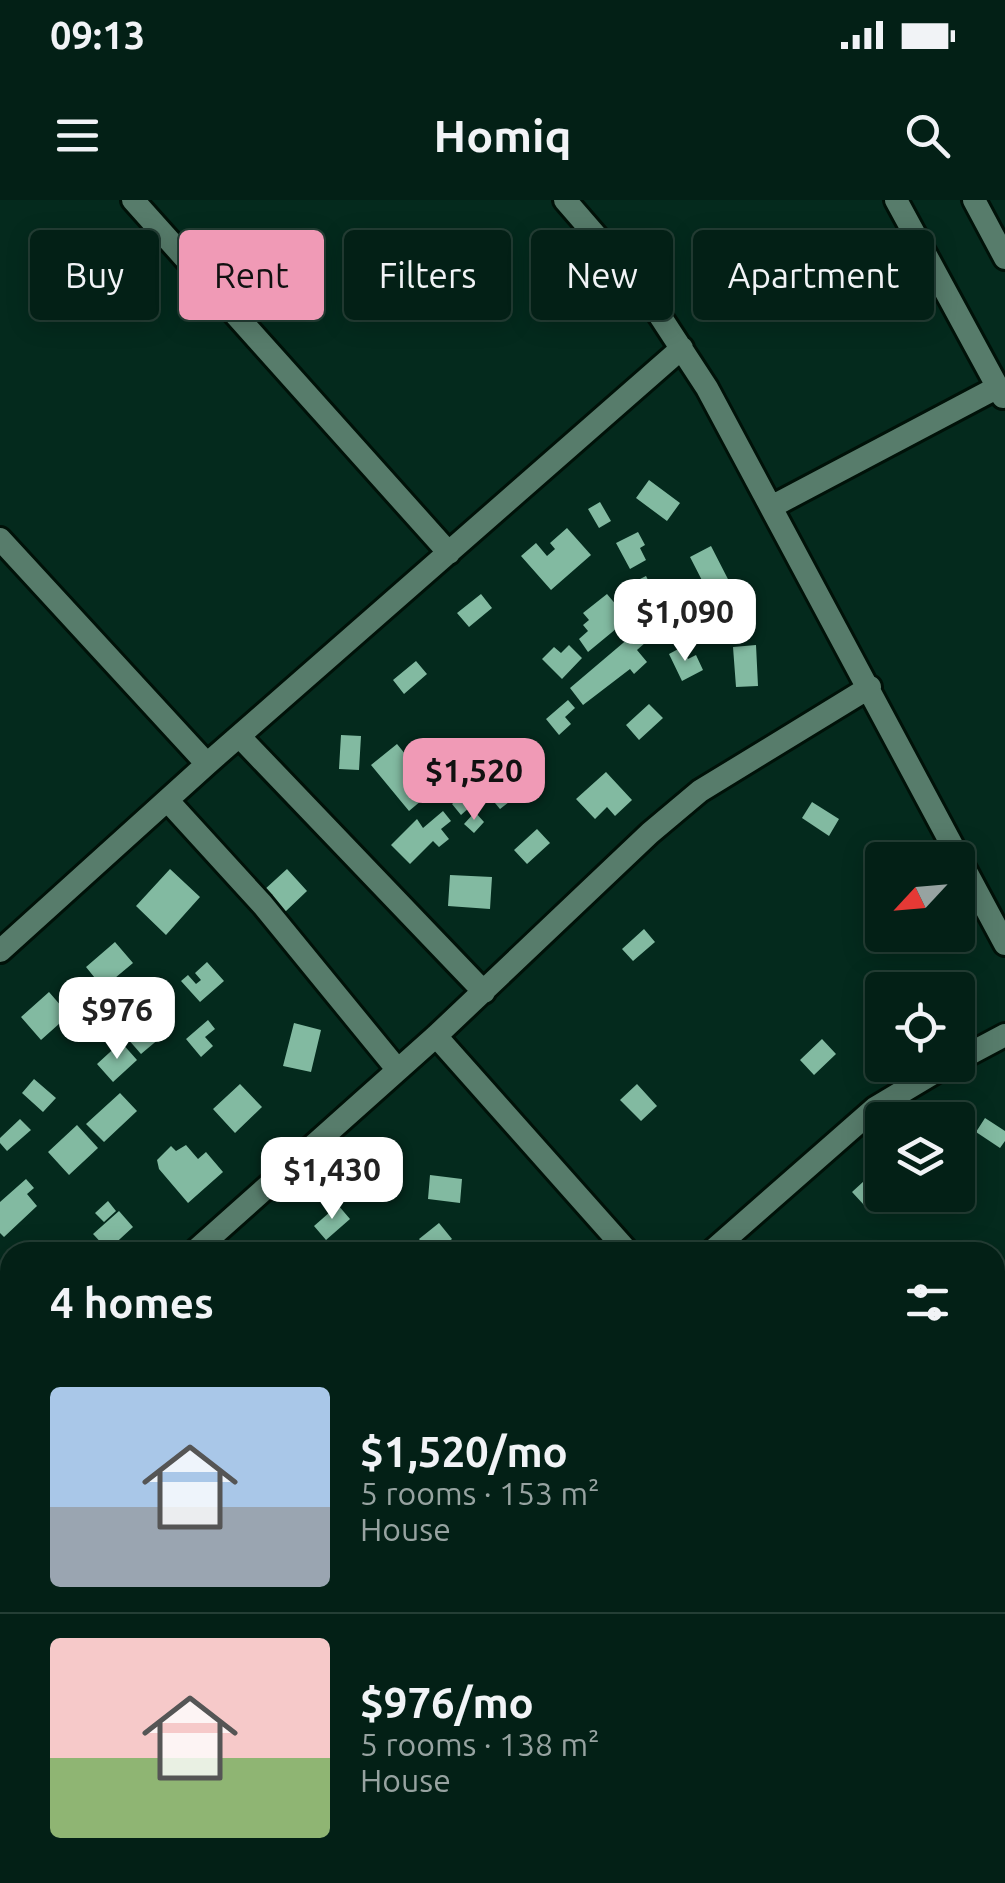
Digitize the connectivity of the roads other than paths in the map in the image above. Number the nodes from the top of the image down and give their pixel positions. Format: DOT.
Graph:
graph roads {
  1 [pos="133,200"];
  2 [pos="565,200"];
  3 [pos="896,200"];
  4 [pos="974,200"];
  5 [pos="1005,258"];
  6 [pos="682,348"];
  7 [pos="1001,394"];
  8 [pos="773,506"];
  9 [pos="0,538"];
  10 [pos="449,554"];
  11 [pos="870,687"];
  12 [pos="240,736"];
  13 [pos="207,764"];
  14 [pos="168,801"];
  15 [pos="1005,944"];
  16 [pos="0,951"];
  17 [pos="484,992"];
  18 [pos="1005,1035"];
  19 [pos="436,1036"];
  20 [pos="975,1051"];
  21 [pos="397,1069"];
  22 [pos="919,1082"];
  23 [pos="205,1242"];
  24 [pos="619,1242"];
  25 [pos="722,1242"];
  1 -- 10 [label="street"];
  2 -- 6 [label="street"];
  3 -- 7 [label="street"];
  4 -- 5 [label="street"];
  6 -- 8 [label="street"];
  6 -- 10 [label="street"];
  7 -- 8 [label="street"];
  8 -- 11 [label="street"];
  9 -- 13 [label="street"];
  10 -- 12 [label="street"];
  11 -- 15 [label="street"];
  11 -- 17 [label="street"];
  12 -- 13 [label="street"];
  12 -- 17 [label="street"];
  13 -- 14 [label="street"];
  14 -- 16 [label="street"];
  14 -- 21 [label="street"];
  17 -- 19 [label="street"];
  18 -- 20 [label="street"];
  19 -- 21 [label="street"];
  19 -- 24 [label="street"];
  21 -- 23 [label="street"];
  22 -- 25 [label="street"];
}
